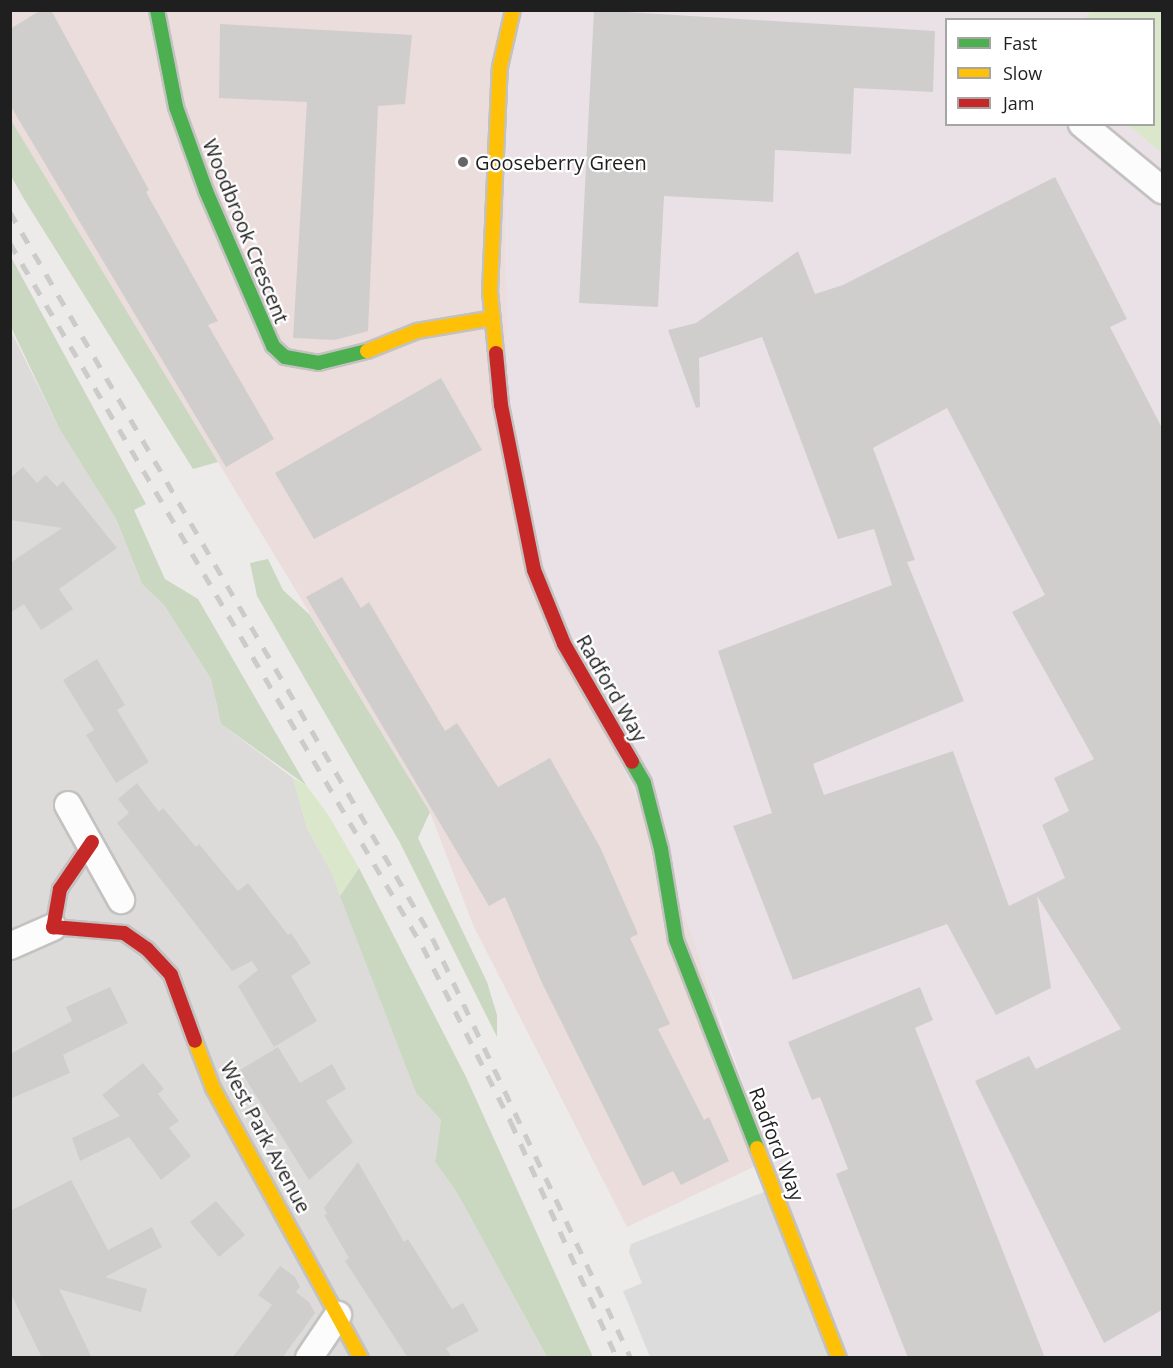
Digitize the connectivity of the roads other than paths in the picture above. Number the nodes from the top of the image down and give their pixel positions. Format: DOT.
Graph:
graph roads {
  1 [pos="157,10"];
  2 [pos="513,10"];
  3 [pos="1084,126"];
  4 [pos="1162,190"];
  5 [pos="494,318"];
  6 [pos="68,805"];
  7 [pos="92,842"];
  8 [pos="121,900"];
  9 [pos="53,927"];
  10 [pos="10,946"];
  11 [pos="338,1315"];
  12 [pos="309,1358"];
  13 [pos="361,1358"];
  14 [pos="838,1358"];
  1 -- 5 [label="street, Woodbrook Crescent"];
  2 -- 5 [label="street, Radford Way"];
  3 -- 4 [label="street"];
  5 -- 14 [label="street, Radford Way"];
  6 -- 7 [label="street"];
  7 -- 8 [label="street"];
  7 -- 9 [label="street"];
  9 -- 10 [label="street"];
  9 -- 11 [label="street, West Park Avenue"];
  11 -- 12 [label="street"];
  11 -- 13 [label="street, West Park Avenue"];
}
